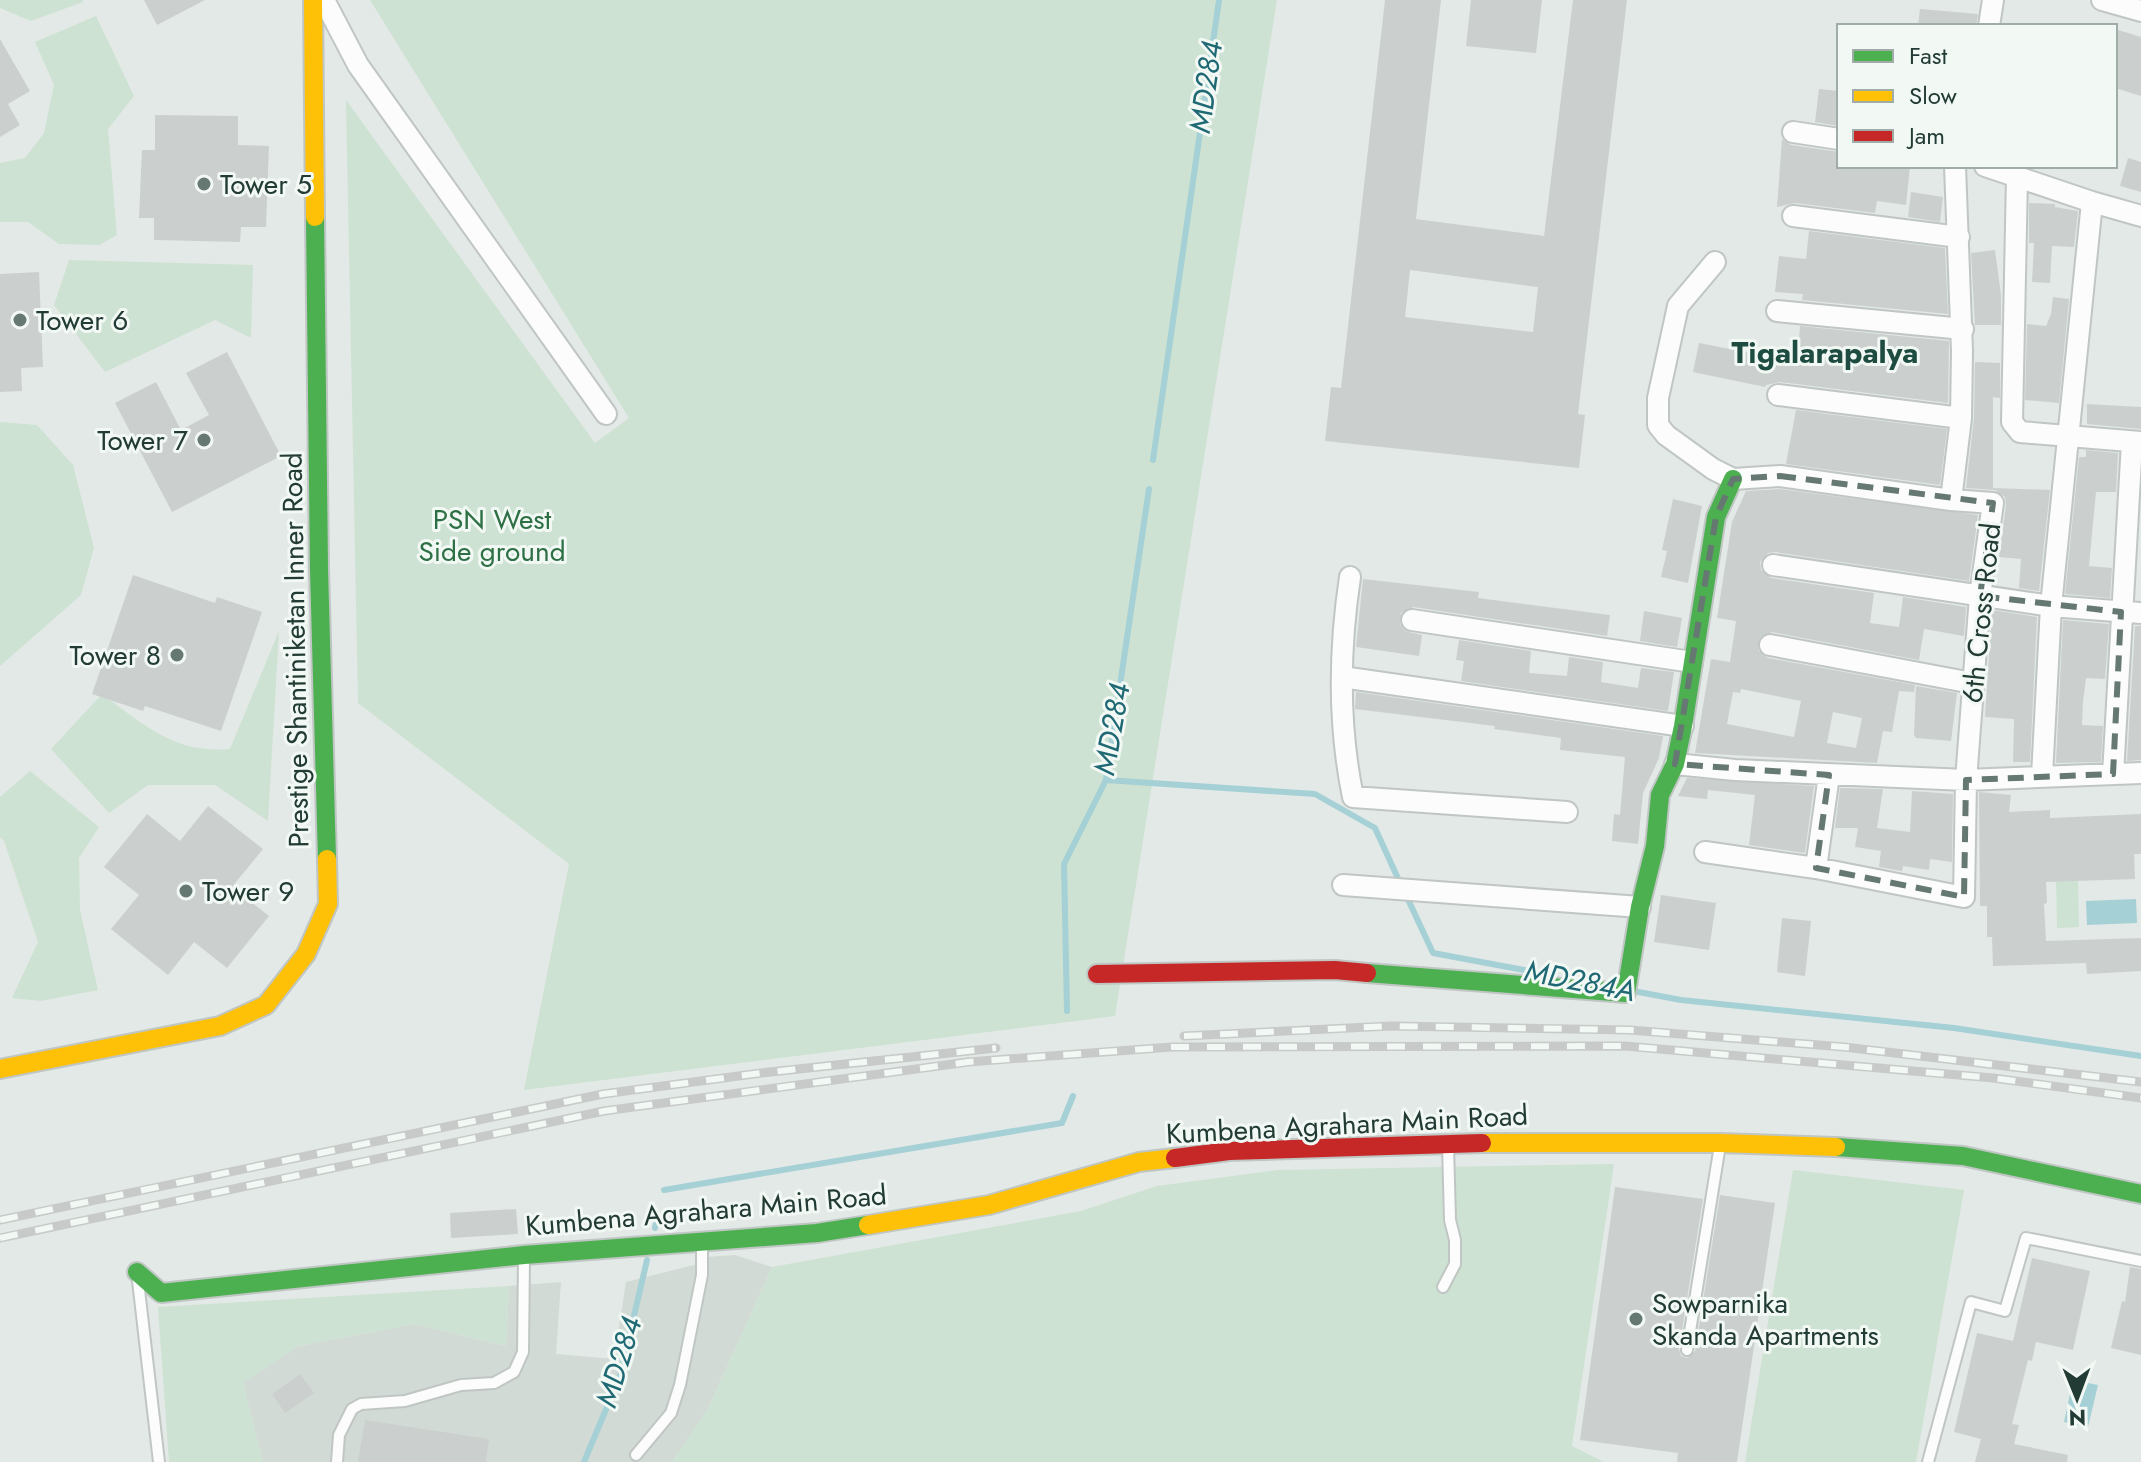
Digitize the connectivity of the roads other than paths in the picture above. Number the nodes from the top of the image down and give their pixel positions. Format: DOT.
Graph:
graph roads {
  1 [pos="313,0"];
  2 [pos="324,0"];
  3 [pos="1993,0"];
  4 [pos="2102,0"];
  5 [pos="2141,11"];
  6 [pos="1989,24"];
  7 [pos="1793,132"];
  8 [pos="1837,139"];
  9 [pos="1955,168"];
  10 [pos="1991,168"];
  11 [pos="2017,177"];
  12 [pos="2092,202"];
  13 [pos="1793,216"];
  14 [pos="2141,216"];
  15 [pos="1959,237"];
  16 [pos="1715,262"];
  17 [pos="1777,311"];
  18 [pos="1963,329"];
  19 [pos="1778,395"];
  20 [pos="606,414"];
  21 [pos="1961,418"];
  22 [pos="2070,437"];
  23 [pos="2136,442"];
  24 [pos="1733,479"];
  25 [pos="1951,500"];
  26 [pos="1773,565"];
  27 [pos="1350,577"];
  28 [pos="1980,596"];
  29 [pos="2051,606"];
  30 [pos="2131,612"];
  31 [pos="1412,620"];
  32 [pos="1770,645"];
  33 [pos="1692,662"];
  34 [pos="1342,677"];
  35 [pos="1972,683"];
  36 [pos="1683,726"];
  37 [pos="1675,764"];
  38 [pos="2141,773"];
  39 [pos="2113,774"];
  40 [pos="1829,775"];
  41 [pos="2042,776"];
  42 [pos="1966,780"];
  43 [pos="1567,812"];
  44 [pos="1705,852"];
  45 [pos="1816,868"];
  46 [pos="1343,885"];
  47 [pos="1640,907"];
  48 [pos="1097,974"];
  49 [pos="0,1069"];
  50 [pos="1448,1143"];
  51 [pos="1720,1143"];
  52 [pos="2141,1194"];
  53 [pos="702,1244"];
  54 [pos="524,1255"];
  55 [pos="2141,1261"];
  56 [pos="137,1272"];
  57 [pos="1443,1287"];
  58 [pos="1687,1350"];
  59 [pos="636,1455"];
  60 [pos="159,1462"];
  61 [pos="337,1462"];
  62 [pos="1928,1462"];
  1 -- 49 [label="street, Prestige Shantiniketan Inner Road"];
  2 -- 20 [label="street"];
  3 -- 6 [label="street"];
  4 -- 5 [label="street"];
  7 -- 8 [label="street"];
  9 -- 15 [label="street, 6th Cross Road"];
  10 -- 11 [label="street"];
  11 -- 12 [label="street"];
  11 -- 22 [label="street"];
  12 -- 14 [label="street"];
  12 -- 22 [label="street"];
  13 -- 15 [label="street"];
  15 -- 18 [label="street, 6th Cross Road"];
  16 -- 24 [label="street"];
  17 -- 18 [label="street"];
  18 -- 21 [label="street, 6th Cross Road"];
  19 -- 21 [label="street"];
  21 -- 25 [label="street, 6th Cross Road"];
  22 -- 23 [label="street"];
  22 -- 29 [label="street"];
  23 -- 30 [label="street"];
  24 -- 25 [label="street"];
  24 -- 33 [label="street"];
  25 -- 28 [label="street, 6th Cross Road"];
  26 -- 28 [label="street"];
  27 -- 34 [label="street"];
  28 -- 29 [label="street"];
  28 -- 35 [label="street, 6th Cross Road"];
  29 -- 30 [label="street"];
  29 -- 41 [label="street"];
  30 -- 39 [label="street"];
  31 -- 33 [label="street"];
  32 -- 35 [label="street"];
  33 -- 36 [label="street"];
  34 -- 36 [label="street"];
  34 -- 43 [label="street"];
  35 -- 42 [label="street, 6th Cross Road"];
  36 -- 37 [label="street"];
  37 -- 40 [label="street"];
  37 -- 47 [label="street"];
  38 -- 39 [label="street"];
  39 -- 41 [label="street"];
  40 -- 42 [label="street"];
  40 -- 45 [label="street"];
  41 -- 42 [label="street"];
  42 -- 45 [label="street, 6th Cross Road"];
  44 -- 45 [label="street"];
  46 -- 47 [label="street"];
  47 -- 48 [label="street"];
  50 -- 51 [label="street, Kumbena Agrahara Main Road"];
  50 -- 53 [label="street, Kumbena Agrahara Main Road"];
  50 -- 57 [label="lane"];
  51 -- 52 [label="street, Kumbena Agrahara Main Road"];
  51 -- 58 [label="lane"];
  53 -- 54 [label="street, Kumbena Agrahara Main Road"];
  53 -- 59 [label="lane"];
  54 -- 56 [label="street, Kumbena Agrahara Main Road"];
  54 -- 61 [label="lane"];
  55 -- 62 [label="lane"];
  56 -- 60 [label="lane"];
}
